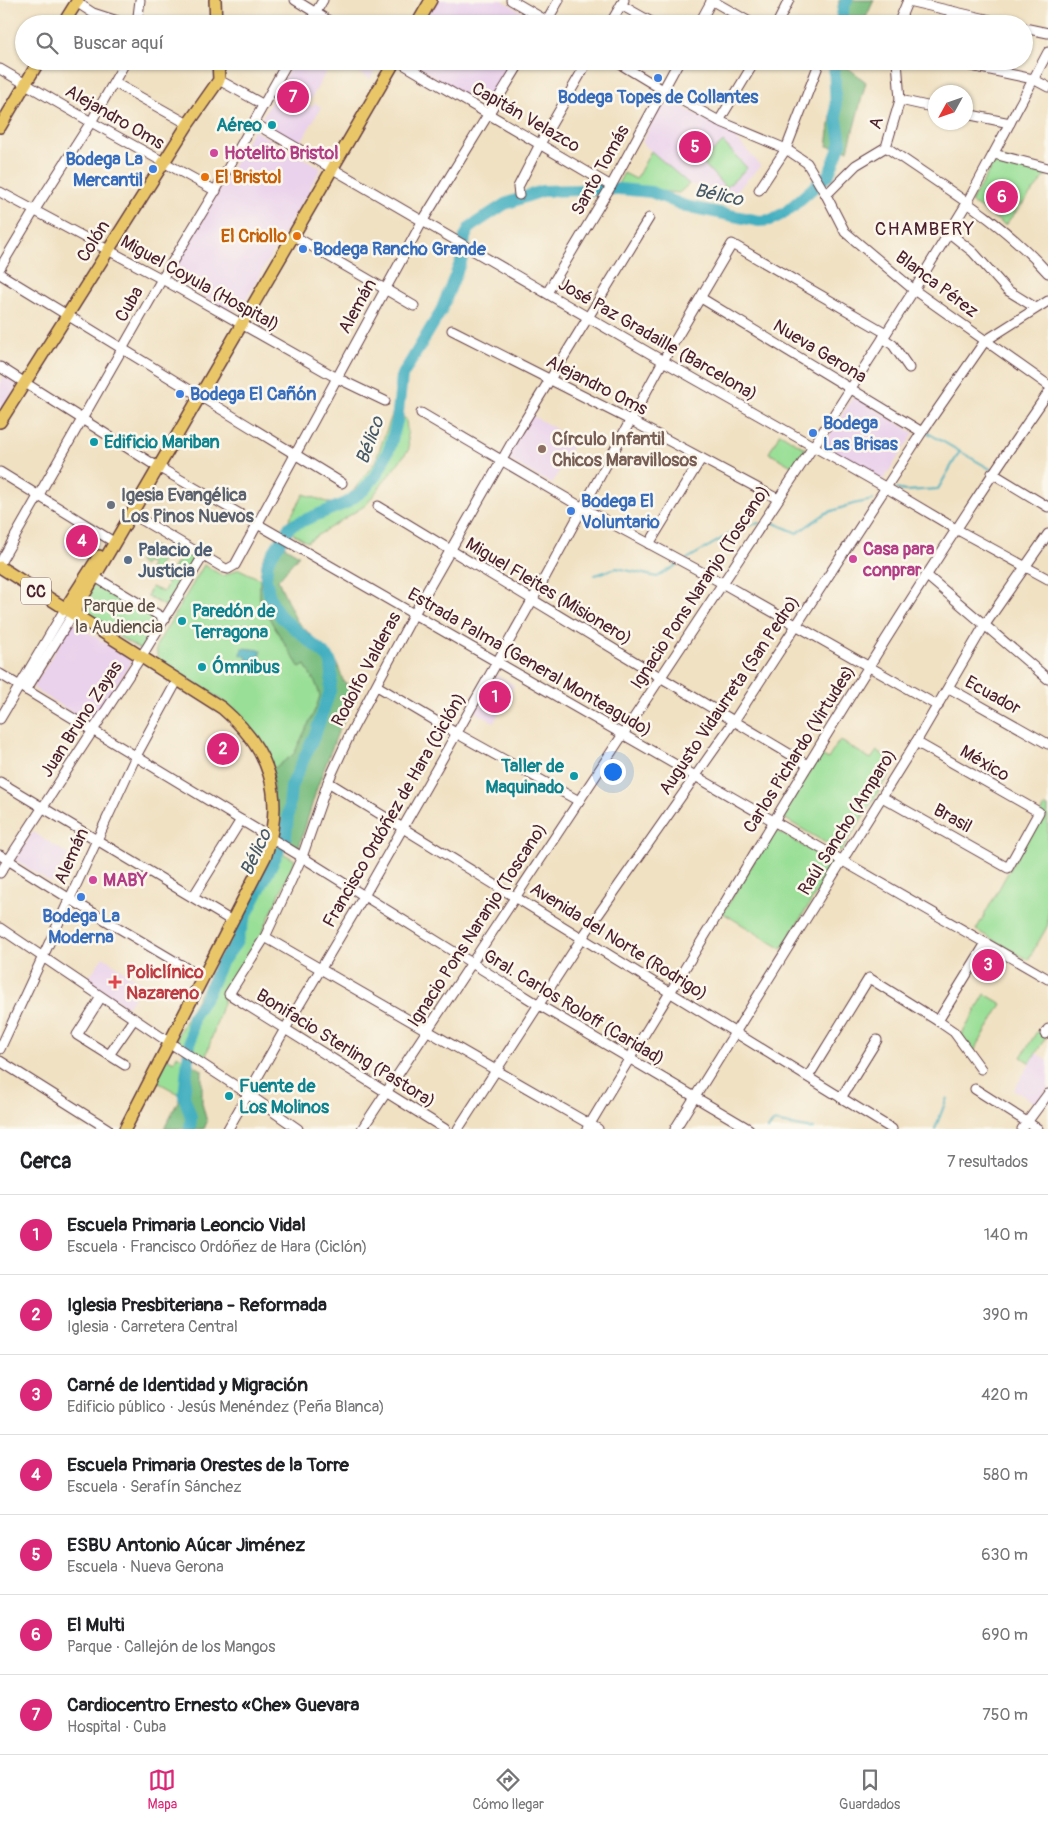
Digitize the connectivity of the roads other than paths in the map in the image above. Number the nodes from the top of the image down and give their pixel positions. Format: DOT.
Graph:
graph roads {
  1 [pos="140,0"];
  2 [pos="214,0"];
  3 [pos="295,0"];
  4 [pos="322,0"];
  5 [pos="424,0"];
  6 [pos="431,0"];
  7 [pos="511,0"];
  8 [pos="559,0"];
  9 [pos="712,0"];
  10 [pos="789,0"];
  11 [pos="908,0"];
  12 [pos="77,1"];
  13 [pos="622,3"];
  14 [pos="952,11"];
  15 [pos="315,13"];
  16 [pos="68,15"];
  17 [pos="99,15"];
  18 [pos="138,15"];
  19 [pos="215,15"];
  20 [pos="318,15"];
  21 [pos="415,15"];
  22 [pos="422,15"];
  23 [pos="535,15"];
  24 [pos="552,15"];
  25 [pos="615,15"];
  26 [pos="641,15"];
  27 [pos="704,15"];
  28 [pos="738,15"];
  29 [pos="782,15"];
  30 [pos="902,15"];
  31 [pos="951,15"];
  32 [pos="969,15"];
  33 [pos="1033,30"];
  34 [pos="1048,33"];
  35 [pos="1048,52"];
  36 [pos="0,69"];
  37 [pos="34,70"];
  38 [pos="122,70"];
  39 [pos="218,70"];
  40 [pos="283,70"];
  41 [pos="383,70"];
  42 [pos="391,70"];
  43 [pos="412,70"];
  44 [pos="515,70"];
  45 [pos="583,70"];
  46 [pos="630,70"];
  47 [pos="674,70"];
  48 [pos="750,70"];
  49 [pos="817,70"];
  50 [pos="898,70"];
  51 [pos="990,70"];
  52 [pos="1033,79"];
  53 [pos="219,80"];
  54 [pos="115,83"];
  55 [pos="25,84"];
  56 [pos="1048,87"];
  57 [pos="663,90"];
  58 [pos="900,100"];
  59 [pos="264,106"];
  60 [pos="928,106"];
  61 [pos="488,114"];
  62 [pos="973,115"];
  63 [pos="719,120"];
  64 [pos="91,122"];
  65 [pos="254,123"];
  66 [pos="1010,123"];
  67 [pos="188,124"];
  68 [pos="0,127"];
  69 [pos="540,144"];
  70 [pos="886,147"];
  71 [pos="786,149"];
  72 [pos="994,154"];
  73 [pos="163,162"];
  74 [pos="330,168"];
  75 [pos="1048,168"];
  76 [pos="611,186"];
  77 [pos="758,190"];
  78 [pos="216,191"];
  79 [pos="0,192"];
  80 [pos="825,194"];
  81 [pos="520,195"];
  82 [pos="967,203"];
  83 [pos="34,211"];
  84 [pos="649,218"];
  85 [pos="422,222"];
  86 [pos="948,232"];
  87 [pos="294,236"];
  88 [pos="108,251"];
  89 [pos="0,268"];
  90 [pos="1048,273"];
  91 [pos="0,274"];
  92 [pos="162,279"];
  93 [pos="385,289"];
  94 [pos="914,290"];
  95 [pos="547,293"];
  96 [pos="701,298"];
  97 [pos="1048,301"];
  98 [pos="414,306"];
  99 [pos="1036,308"];
  100 [pos="67,316"];
  101 [pos="589,318"];
  102 [pos="238,322"];
  103 [pos="452,330"];
  104 [pos="885,336"];
  105 [pos="985,341"];
  106 [pos="122,349"];
  107 [pos="663,361"];
  108 [pos="0,367"];
  109 [pos="909,368"];
  110 [pos="337,378"];
  111 [pos="551,379"];
  112 [pos="25,382"];
  113 [pos="1048,385"];
  114 [pos="850,389"];
  115 [pos="1048,393"];
  116 [pos="197,395"];
  117 [pos="385,401"];
  118 [pos="421,413"];
  119 [pos="83,418"];
  120 [pos="630,420"];
  121 [pos="0,422"];
  122 [pos="922,432"];
  123 [pos="813,447"];
  124 [pos="295,455"];
  125 [pos="701,459"];
  126 [pos="503,460"];
  127 [pos="156,466"];
  128 [pos="0,472"];
  129 [pos="992,473"];
  130 [pos="342,483"];
  131 [pos="886,487"];
  132 [pos="39,496"];
  133 [pos="778,499"];
  134 [pos="378,506"];
  135 [pos="1048,507"];
  136 [pos="583,508"];
  137 [pos="132,514"];
  138 [pos="257,524"];
  139 [pos="956,529"];
  140 [pos="1048,534"];
  141 [pos="110,539"];
  142 [pos="649,544"];
  143 [pos="451,551"];
  144 [pos="203,556"];
  145 [pos="0,565"];
  146 [pos="1026,566"];
  147 [pos="926,575"];
  148 [pos="95,577"];
  149 [pos="1048,579"];
  150 [pos="722,583"];
  151 [pos="533,600"];
  152 [pos="69,612"];
  153 [pos="414,614"];
  154 [pos="165,619"];
  155 [pos="796,625"];
  156 [pos="984,626"];
  157 [pos="142,656"];
  158 [pos="497,662"];
  159 [pos="870,666"];
  160 [pos="0,674"];
  161 [pos="660,678"];
  162 [pos="178,679"];
  163 [pos="1048,679"];
  164 [pos="376,686"];
  165 [pos="23,688"];
  166 [pos="949,688"];
  167 [pos="938,706"];
  168 [pos="0,719"];
  169 [pos="734,721"];
  170 [pos="93,730"];
  171 [pos="456,733"];
  172 [pos="623,734"];
  173 [pos="916,742"];
  174 [pos="1048,744"];
  175 [pos="136,756"];
  176 [pos="808,765"];
  177 [pos="695,776"];
  178 [pos="0,782"];
  179 [pos="328,782"];
  180 [pos="882,797"];
  181 [pos="579,801"];
  182 [pos="43,808"];
  183 [pos="241,820"];
  184 [pos="774,821"];
  185 [pos="402,827"];
  186 [pos="96,839"];
  187 [pos="273,839"];
  188 [pos="0,856"];
  189 [pos="302,857"];
  190 [pos="842,860"];
  191 [pos="8,861"];
  192 [pos="1008,868"];
  193 [pos="0,873"];
  194 [pos="364,896"];
  195 [pos="193,897"];
  196 [pos="515,897"];
  197 [pos="70,899"];
  198 [pos="232,921"];
  199 [pos="0,928"];
  200 [pos="265,936"];
  201 [pos="582,938"];
  202 [pos="986,943"];
  203 [pos="42,956"];
  204 [pos="471,964"];
  205 [pos="320,969"];
  206 [pos="203,978"];
  207 [pos="1048,979"];
  208 [pos="670,992"];
  209 [pos="229,994"];
  210 [pos="101,997"];
  211 [pos="539,1005"];
  212 [pos="134,1019"];
  213 [pos="938,1021"];
  214 [pos="285,1030"];
  215 [pos="428,1030"];
  216 [pos="736,1033"];
  217 [pos="877,1040"];
  218 [pos="174,1046"];
  219 [pos="0,1049"];
  220 [pos="109,1055"];
  221 [pos="629,1060"];
  222 [pos="0,1062"];
  223 [pos="125,1065"];
  224 [pos="981,1069"];
  225 [pos="496,1070"];
  226 [pos="808,1077"];
  227 [pos="975,1089"];
  228 [pos="387,1092"];
  229 [pos="248,1094"];
  230 [pos="1048,1094"];
  231 [pos="694,1098"];
  232 [pos="842,1098"];
  233 [pos="1024,1126"];
  234 [pos="592,1127"];
  235 [pos="108,1129"];
  236 [pos="125,1129"];
  237 [pos="228,1129"];
  238 [pos="298,1129"];
  239 [pos="362,1129"];
  240 [pos="445,1129"];
  241 [pos="458,1129"];
  242 [pos="675,1129"];
  243 [pos="749,1129"];
  244 [pos="892,1129"];
  245 [pos="1038,1129"];
  1 -- 18 [label="street"];
  2 -- 19 [label="main road"];
  3 -- 15 [label="street"];
  4 -- 15 [label="street"];
  5 -- 21 [label="main road"];
  6 -- 22 [label="main road"];
  7 -- 23 [label="street"];
  8 -- 24 [label="street"];
  9 -- 27 [label="street"];
  9 -- 28 [label="street"];
  10 -- 29 [label="street"];
  11 -- 14 [label="street"];
  11 -- 30 [label="street"];
  12 -- 16 [label="main road"];
  12 -- 17 [label="street"];
  13 -- 25 [label="street"];
  13 -- 26 [label="street"];
  14 -- 31 [label="street"];
  14 -- 32 [label="street"];
  15 -- 20 [label="street"];
  33 -- 34 [label="street"];
  35 -- 52 [label="street, Ignacio Pons Naranjo (Toscano)"];
  36 -- 55 [label="street, Alejandro Oms"];
  37 -- 55 [label="main road"];
  38 -- 54 [label="street"];
  39 -- 53 [label="main road"];
  40 -- 59 [label="street, Cuba"];
  41 -- 74 [label="main road"];
  42 -- 74 [label="main road"];
  43 -- 61 [label="street, Capitán Velazco"];
  44 -- 61 [label="street, Alemán"];
  45 -- 69 [label="street"];
  46 -- 57 [label="street"];
  47 -- 57 [label="street, Santo Tomás"];
  48 -- 63 [label="street"];
  49 -- 71 [label="street"];
  50 -- 58 [label="street, A"];
  51 -- 52 [label="street"];
  52 -- 56 [label="street"];
  52 -- 66 [label="street, Ignacio Pons Naranjo (Toscano)"];
  53 -- 59 [label="street"];
  53 -- 67 [label="main road, Colón"];
  54 -- 64 [label="street"];
  54 -- 67 [label="street"];
  55 -- 64 [label="street, Alejandro Oms"];
  55 -- 68 [label="main road"];
  57 -- 63 [label="street"];
  57 -- 76 [label="street, Santo Tomás"];
  58 -- 60 [label="street"];
  58 -- 70 [label="street, A"];
  59 -- 65 [label="street, Cuba"];
  61 -- 69 [label="street, Capitán Velazco"];
  61 -- 85 [label="street, Alemán"];
  62 -- 66 [label="street"];
  63 -- 71 [label="street"];
  64 -- 73 [label="street, Alejandro Oms"];
  64 -- 83 [label="street"];
  65 -- 74 [label="street, José Paz Gradaille (Barcelona)"];
  65 -- 78 [label="street, Cuba"];
  66 -- 72 [label="street, Ignacio Pons Naranjo (Toscano)"];
  67 -- 73 [label="main road, Colón"];
  69 -- 76 [label="street, Capitán Velazco"];
  69 -- 81 [label="street"];
  70 -- 80 [label="street, A"];
  70 -- 82 [label="street"];
  71 -- 77 [label="street"];
  71 -- 80 [label="street, Blanca Pérez"];
  72 -- 75 [label="street"];
  72 -- 82 [label="street, Ignacio Pons Naranjo (Toscano)"];
  73 -- 78 [label="street, Alejandro Oms"];
  73 -- 88 [label="main road, Colón"];
  74 -- 85 [label="street, José Paz Gradaille (Barcelona)"];
  74 -- 87 [label="main road"];
  74 -- 102 [label="main road"];
  76 -- 95 [label="street, Santo Tomás"];
  78 -- 92 [label="street, Cuba"];
  79 -- 83 [label="street, Miguel Coyula (Hospital)"];
  80 -- 94 [label="street, Blanca Pérez"];
  82 -- 86 [label="street, Ignacio Pons Naranjo (Toscano)"];
  82 -- 90 [label="street"];
  83 -- 88 [label="street, Miguel Coyula (Hospital)"];
  83 -- 89 [label="street"];
  84 -- 101 [label="street, Rodolfo Valderas"];
  85 -- 93 [label="street, Alemán"];
  85 -- 95 [label="street, José Paz Gradaille (Barcelona)"];
  86 -- 94 [label="street, Ignacio Pons Naranjo (Toscano)"];
  86 -- 99 [label="street"];
  87 -- 93 [label="street"];
  87 -- 102 [label="main road"];
  88 -- 92 [label="street, Miguel Coyula (Hospital)"];
  88 -- 100 [label="main road, Colón"];
  91 -- 100 [label="street"];
  92 -- 102 [label="street, Miguel Coyula (Hospital)"];
  92 -- 106 [label="street, Cuba"];
  93 -- 98 [label="street"];
  93 -- 110 [label="street, Alemán"];
  94 -- 104 [label="street, Ignacio Pons Naranjo (Toscano)"];
  94 -- 105 [label="street, Blanca Pérez"];
  95 -- 101 [label="street, José Paz Gradaille (Barcelona)"];
  96 -- 104 [label="street, Francisco Ordóñez de Hara (Ciclón)"];
  96 -- 107 [label="street, Francisco Ordóñez de Hara (Ciclón)"];
  96 -- 114 [label="street, Nueva Gerona"];
  97 -- 99 [label="street, Augusto Vidaurreta (San Pedro)"];
  99 -- 105 [label="street, Augusto Vidaurreta (San Pedro)"];
  100 -- 106 [label="street"];
  100 -- 112 [label="main road, Colón"];
  101 -- 107 [label="street, José Paz Gradaille (Barcelona)"];
  101 -- 111 [label="street, Rodolfo Valderas"];
  102 -- 110 [label="street, Miguel Coyula (Hospital)"];
  102 -- 116 [label="main road"];
  103 -- 111 [label="street, Alejandro Oms"];
  104 -- 109 [label="street"];
  104 -- 114 [label="street, Ignacio Pons Naranjo (Toscano)"];
  105 -- 113 [label="street, Blanca Pérez"];
  105 -- 122 [label="street, Augusto Vidaurreta (San Pedro)"];
  106 -- 116 [label="street"];
  106 -- 119 [label="street, Cuba"];
  107 -- 120 [label="street, Francisco Ordóñez de Hara (Ciclón)"];
  107 -- 123 [label="street, José Paz Gradaille (Barcelona)"];
  108 -- 112 [label="street, Estrada Palma (General Monteagudo)"];
  110 -- 117 [label="street, Miguel Coyula (Hospital)"];
  110 -- 124 [label="street, Alemán"];
  111 -- 120 [label="street, Alejandro Oms"];
  111 -- 126 [label="street, Rodolfo Valderas"];
  112 -- 119 [label="street, Estrada Palma (General Monteagudo)"];
  112 -- 121 [label="main road, Colón"];
  114 -- 122 [label="street, Nueva Gerona"];
  114 -- 123 [label="street, Ignacio Pons Naranjo (Toscano)"];
  115 -- 129 [label="street, Carlos Pichardo (Virtudes)"];
  116 -- 124 [label="street"];
  116 -- 127 [label="main road"];
  118 -- 126 [label="street"];
  119 -- 127 [label="street, Estrada Palma (General Monteagudo)"];
  119 -- 132 [label="street, Cuba"];
  120 -- 125 [label="street, Alejandro Oms"];
  120 -- 136 [label="street, Francisco Ordóñez de Hara (Ciclón)"];
  122 -- 131 [label="street, Augusto Vidaurreta (San Pedro)"];
  123 -- 131 [label="street, José Paz Gradaille (Barcelona)"];
  123 -- 133 [label="street, Ignacio Pons Naranjo (Toscano)"];
  124 -- 130 [label="street"];
  124 -- 138 [label="street, Alemán"];
  125 -- 133 [label="street, Alejandro Oms"];
  125 -- 142 [label="street"];
  126 -- 136 [label="street"];
  126 -- 143 [label="street, Rodolfo Valderas"];
  127 -- 137 [label="main road"];
  127 -- 138 [label="street, Estrada Palma (General Monteagudo)"];
  127 -- 141 [label="main road"];
  128 -- 132 [label="street"];
  129 -- 135 [label="street"];
  129 -- 139 [label="street, Carlos Pichardo (Virtudes)"];
  131 -- 139 [label="street, José Paz Gradaille (Barcelona)"];
  131 -- 155 [label="street, Augusto Vidaurreta (San Pedro)"];
  132 -- 141 [label="street"];
  132 -- 145 [label="street, Cuba"];
  133 -- 150 [label="street, Ignacio Pons Naranjo (Toscano)"];
  134 -- 143 [label="street, Miguel Fleites (Misionero)"];
  136 -- 142 [label="street"];
  136 -- 151 [label="street, Francisco Ordóñez de Hara (Ciclón)"];
  137 -- 144 [label="street"];
  137 -- 148 [label="main road"];
  138 -- 144 [label="street, Alemán"];
  138 -- 153 [label="street, Estrada Palma (General Monteagudo)"];
  139 -- 146 [label="street, José Paz Gradaille (Barcelona)"];
  139 -- 147 [label="street, Carlos Pichardo (Virtudes)"];
  140 -- 146 [label="street, Raúl Sancho (Amparo)"];
  141 -- 152 [label="main road"];
  142 -- 150 [label="street"];
  143 -- 151 [label="street, Miguel Fleites (Misionero)"];
  143 -- 153 [label="street, Rodolfo Valderas"];
  144 -- 154 [label="street, Juan Bruno Zayas"];
  145 -- 152 [label="main road, CC"];
  146 -- 149 [label="street, José Paz Gradaille (Barcelona)"];
  146 -- 156 [label="street, Raúl Sancho (Amparo)"];
  147 -- 156 [label="street"];
  147 -- 159 [label="street, Carlos Pichardo (Virtudes)"];
  148 -- 152 [label="main road"];
  148 -- 154 [label="street"];
  150 -- 155 [label="street"];
  150 -- 161 [label="street, Ignacio Pons Naranjo (Toscano)"];
  151 -- 158 [label="street, Francisco Ordóñez de Hara (Ciclón)"];
  151 -- 161 [label="street, Miguel Fleites (Misionero)"];
  152 -- 157 [label="main road, CC"];
  152 -- 165 [label="street"];
  153 -- 158 [label="street, Estrada Palma (General Monteagudo)"];
  153 -- 164 [label="street, Rodolfo Valderas"];
  154 -- 157 [label="street, Juan Bruno Zayas"];
  155 -- 159 [label="street"];
  155 -- 169 [label="street, Augusto Vidaurreta (San Pedro)"];
  156 -- 163 [label="street"];
  156 -- 166 [label="street, Raúl Sancho (Amparo)"];
  157 -- 162 [label="main road, CC"];
  157 -- 170 [label="street, Juan Bruno Zayas"];
  158 -- 171 [label="street, Francisco Ordóñez de Hara (Ciclón)"];
  158 -- 172 [label="street, Estrada Palma (General Monteagudo)"];
  159 -- 167 [label="street"];
  159 -- 176 [label="street, Carlos Pichardo (Virtudes)"];
  160 -- 165 [label="street, Gral. Carlos Roloff (Caridad)"];
  161 -- 169 [label="street, Miguel Fleites (Misionero)"];
  161 -- 172 [label="street, Ignacio Pons Naranjo (Toscano)"];
  162 -- 175 [label="street, Alemán"];
  162 -- 187 [label="main road, CC"];
  164 -- 171 [label="street"];
  164 -- 179 [label="street, Rodolfo Valderas"];
  165 -- 168 [label="street"];
  165 -- 170 [label="street, Gral. Carlos Roloff (Caridad)"];
  166 -- 167 [label="street, Raúl Sancho (Amparo)"];
  166 -- 174 [label="street, Ecuador"];
  167 -- 173 [label="street, Raúl Sancho (Amparo)"];
  169 -- 176 [label="street, Miguel Fleites (Misionero)"];
  169 -- 177 [label="street, Augusto Vidaurreta (San Pedro)"];
  170 -- 175 [label="street, Gral. Carlos Roloff (Caridad)"];
  170 -- 182 [label="street, Juan Bruno Zayas"];
  171 -- 181 [label="street"];
  171 -- 185 [label="street, Francisco Ordóñez de Hara (Ciclón)"];
  172 -- 177 [label="street, Estrada Palma (General Monteagudo)"];
  172 -- 181 [label="street, Ignacio Pons Naranjo (Toscano)"];
  173 -- 180 [label="street, Raúl Sancho (Amparo)"];
  173 -- 192 [label="street, México"];
  175 -- 183 [label="street, Gral. Carlos Roloff (Caridad)"];
  175 -- 186 [label="street, Alemán"];
  176 -- 184 [label="street, Carlos Pichardo (Virtudes)"];
  177 -- 184 [label="street, Estrada Palma (General Monteagudo)"];
  177 -- 201 [label="street, Augusto Vidaurreta (San Pedro)"];
  178 -- 182 [label="street"];
  179 -- 185 [label="street, Avenida del Norte (Rodrigo)"];
  179 -- 189 [label="street, Rodolfo Valderas"];
  180 -- 190 [label="street, Raúl Sancho (Amparo)"];
  180 -- 192 [label="street, Brasil"];
  181 -- 196 [label="street, Ignacio Pons Naranjo (Toscano)"];
  182 -- 186 [label="street"];
  182 -- 191 [label="street, Juan Bruno Zayas"];
  183 -- 187 [label="street, Gral. Carlos Roloff (Caridad)"];
  183 -- 195 [label="street"];
  184 -- 190 [label="street, Estrada Palma (General Monteagudo)"];
  184 -- 208 [label="street, Carlos Pichardo (Virtudes)"];
  185 -- 194 [label="street, Francisco Ordóñez de Hara (Ciclón)"];
  185 -- 196 [label="street, Avenida del Norte (Rodrigo)"];
  186 -- 195 [label="street"];
  186 -- 197 [label="street, Alemán"];
  187 -- 189 [label="street, Gral. Carlos Roloff (Caridad)"];
  187 -- 198 [label="main road, CC"];
  188 -- 191 [label="street"];
  189 -- 194 [label="street, Gral. Carlos Roloff (Caridad)"];
  189 -- 200 [label="street, Rodolfo Valderas"];
  190 -- 202 [label="street, Estrada Palma (General Monteagudo)"];
  190 -- 216 [label="street, Raúl Sancho (Amparo)"];
  191 -- 193 [label="street, Juan Bruno Zayas"];
  191 -- 197 [label="street"];
  194 -- 204 [label="street, Gral. Carlos Roloff (Caridad)"];
  194 -- 205 [label="street, Francisco Ordóñez de Hara (Ciclón)"];
  195 -- 198 [label="street"];
  196 -- 201 [label="street, Avenida del Norte (Rodrigo)"];
  196 -- 204 [label="street, Ignacio Pons Naranjo (Toscano)"];
  197 -- 203 [label="street, Alemán"];
  197 -- 206 [label="street"];
  198 -- 206 [label="main road, CC"];
  199 -- 203 [label="street"];
  200 -- 205 [label="street"];
  200 -- 209 [label="street, Rodolfo Valderas"];
  201 -- 208 [label="street, Avenida del Norte (Rodrigo)"];
  201 -- 211 [label="street, Augusto Vidaurreta (San Pedro)"];
  202 -- 207 [label="street, Estrada Palma (General Monteagudo)"];
  202 -- 213 [label="street"];
  203 -- 210 [label="street"];
  203 -- 219 [label="street, Alemán"];
  204 -- 211 [label="street, Gral. Carlos Roloff (Caridad)"];
  204 -- 215 [label="street, Ignacio Pons Naranjo (Toscano)"];
  205 -- 214 [label="street, Francisco Ordóñez de Hara (Ciclón)"];
  205 -- 215 [label="street"];
  206 -- 218 [label="main road, CC"];
  208 -- 216 [label="street, Avenida del Norte (Rodrigo)"];
  208 -- 221 [label="street, Carlos Pichardo (Virtudes)"];
  209 -- 214 [label="street, Bonifacio Sterling (Pastora)"];
  210 -- 212 [label="street"];
  210 -- 220 [label="street"];
  211 -- 221 [label="street, Gral. Carlos Roloff (Caridad)"];
  211 -- 225 [label="street, Augusto Vidaurreta (San Pedro)"];
  212 -- 218 [label="street"];
  212 -- 220 [label="street"];
  213 -- 224 [label="street"];
  213 -- 226 [label="street"];
  214 -- 228 [label="street, Bonifacio Sterling (Pastora)"];
  214 -- 229 [label="street, Francisco Ordóñez de Hara (Ciclón)"];
  215 -- 225 [label="street"];
  215 -- 228 [label="street, Ignacio Pons Naranjo (Toscano)"];
  216 -- 226 [label="street, Avenida del Norte (Rodrigo)"];
  216 -- 231 [label="street, Raúl Sancho (Amparo)"];
  217 -- 232 [label="street"];
  218 -- 229 [label="street"];
  218 -- 236 [label="main road, CC"];
  220 -- 223 [label="street"];
  221 -- 231 [label="street, Gral. Carlos Roloff (Caridad)"];
  221 -- 234 [label="street, Carlos Pichardo (Virtudes)"];
  222 -- 235 [label="street"];
  225 -- 234 [label="street"];
  225 -- 241 [label="street, Augusto Vidaurreta (San Pedro)"];
  226 -- 232 [label="street, Avenida del Norte (Rodrigo)"];
  227 -- 233 [label="street"];
  228 -- 239 [label="street, Ignacio Pons Naranjo (Toscano)"];
  228 -- 240 [label="street, Bonifacio Sterling (Pastora)"];
  229 -- 237 [label="street, Francisco Ordóñez de Hara (Ciclón)"];
  229 -- 238 [label="street"];
  230 -- 233 [label="street"];
  231 -- 242 [label="street, Raúl Sancho (Amparo)"];
  231 -- 243 [label="street, Gral. Carlos Roloff (Caridad)"];
  232 -- 244 [label="street, Avenida del Norte (Rodrigo)"];
  233 -- 245 [label="street"];
}
